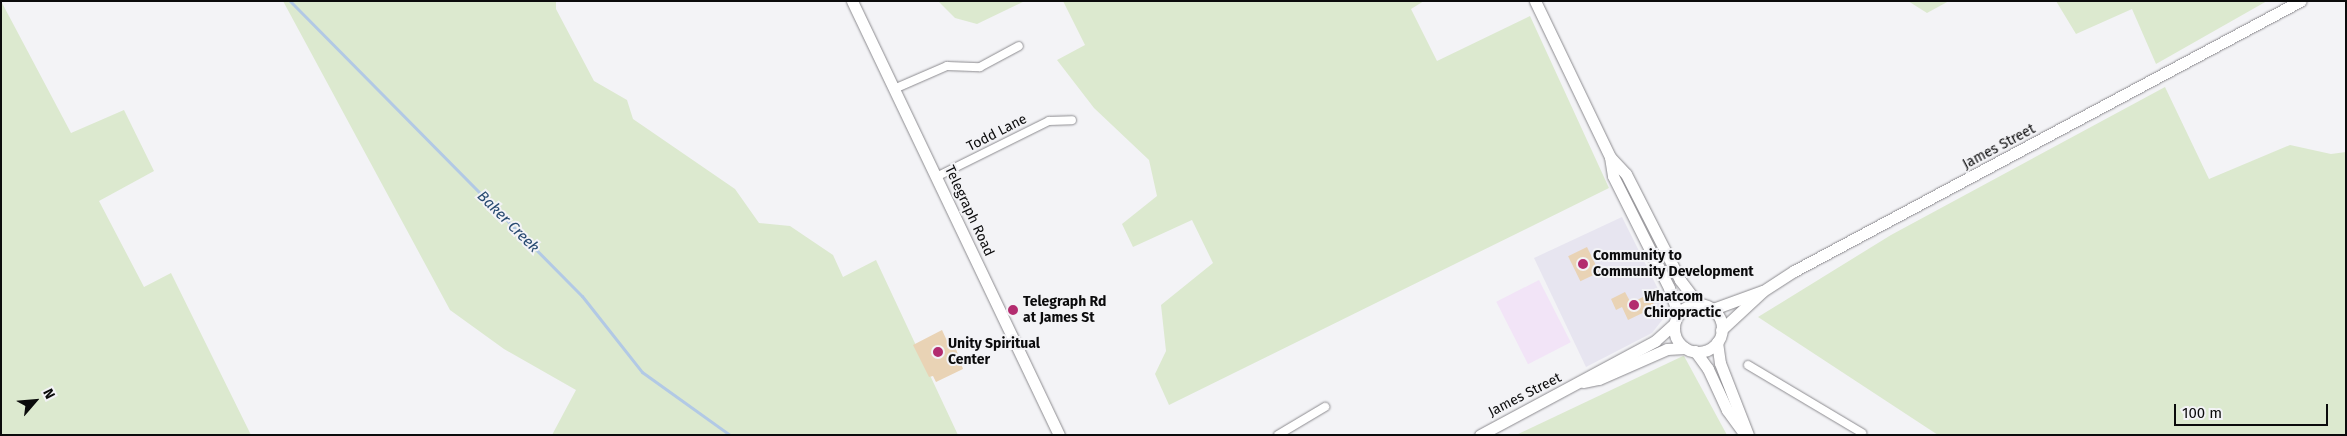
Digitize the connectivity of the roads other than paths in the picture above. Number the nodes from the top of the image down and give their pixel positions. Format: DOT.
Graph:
graph roads {
  1 [pos="852,1"];
  2 [pos="1535,1"];
  3 [pos="2300,1"];
  4 [pos="1019,46"];
  5 [pos="894,89"];
  6 [pos="1072,120"];
  7 [pos="1610,157"];
  8 [pos="936,177"];
  9 [pos="1763,291"];
  10 [pos="1698,304"];
  11 [pos="1713,309"];
  12 [pos="1676,319"];
  13 [pos="1721,330"];
  14 [pos="1716,342"];
  15 [pos="1690,350"];
  16 [pos="1748,365"];
  17 [pos="1583,382"];
  18 [pos="1325,406"];
  19 [pos="1059,435"];
  20 [pos="1278,435"];
  21 [pos="1480,435"];
  22 [pos="1747,435"];
  23 [pos="1858,435"];
  1 -- 5 [label="street, Telegraph Road"];
  2 -- 7 [label="street"];
  3 -- 9 [label="street, James Street"];
  4 -- 5 [label="street"];
  5 -- 8 [label="street, Telegraph Road"];
  6 -- 8 [label="street, Todd Lane"];
  7 -- 10 [label="street"];
  7 -- 12 [label="street"];
  8 -- 19 [label="street, Telegraph Road"];
  9 -- 11 [label="street"];
  9 -- 13 [label="street, James Street"];
  10 -- 11 [label="street"];
  10 -- 12 [label="street"];
  11 -- 13 [label="street"];
  12 -- 15 [label="street"];
  12 -- 17 [label="street, James Street"];
  13 -- 14 [label="street"];
  14 -- 15 [label="street"];
  14 -- 22 [label="street"];
  15 -- 17 [label="street, James Street"];
  15 -- 22 [label="street"];
  16 -- 23 [label="street"];
  17 -- 21 [label="street, James Street"];
  18 -- 20 [label="street"];
}
